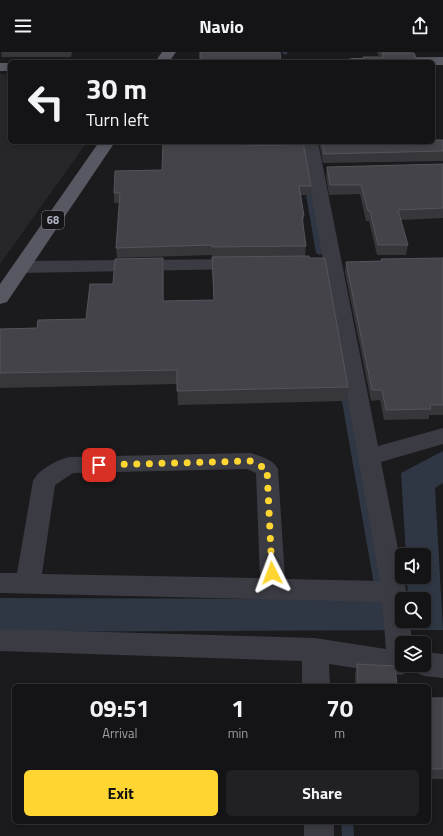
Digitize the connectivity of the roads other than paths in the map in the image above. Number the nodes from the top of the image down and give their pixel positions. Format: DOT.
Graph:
graph roads {
  1 [pos="106,144"];
  2 [pos="311,144"];
  3 [pos="261,264"];
  4 [pos="21,267"];
  5 [pos="0,298"];
  6 [pos="443,436"];
  7 [pos="369,457"];
  8 [pos="0,583"];
  9 [pos="28,583"];
  10 [pos="273,588"];
  11 [pos="394,594"];
  12 [pos="402,636"];
  13 [pos="0,640"];
  14 [pos="315,650"];
  15 [pos="395,659"];
  16 [pos="431,664"];
  17 [pos="443,666"];
  18 [pos="316,684"];
  19 [pos="319,824"];
  20 [pos="319,836"];
  1 -- 4 [label="main road, 68"];
  2 -- 7 [label="street"];
  3 -- 4 [label="street"];
  4 -- 5 [label="main road, 68"];
  6 -- 7 [label="street"];
  7 -- 11 [label="street"];
  8 -- 9 [label="street"];
  9 -- 10 [label="street"];
  9 -- 10 [label="street"];
  10 -- 11 [label="street"];
  11 -- 12 [label="street"];
  13 -- 14 [label="street"];
  14 -- 15 [label="street"];
  14 -- 18 [label="street"];
  16 -- 17 [label="street"];
  19 -- 20 [label="street"];
}
